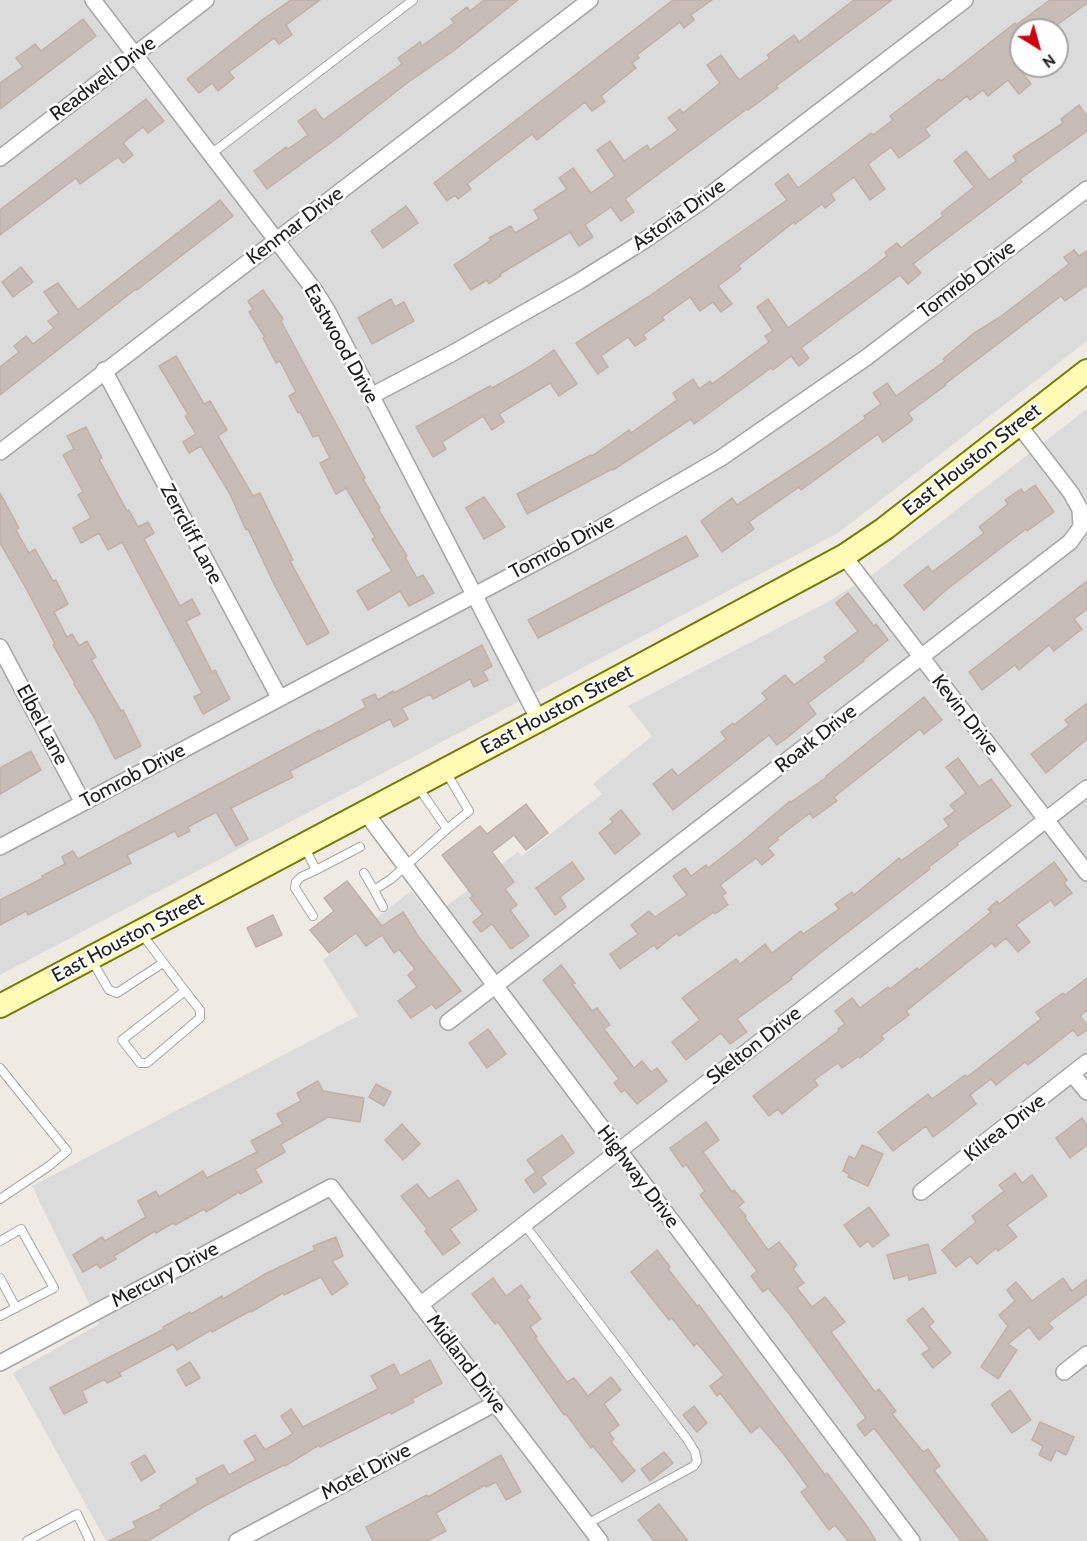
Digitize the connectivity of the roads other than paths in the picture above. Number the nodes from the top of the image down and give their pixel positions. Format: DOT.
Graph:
graph roads {
  1 [pos="93,0"];
  2 [pos="207,0"];
  3 [pos="413,0"];
  4 [pos="590,0"];
  5 [pos="965,0"];
  6 [pos="136,54"];
  7 [pos="211,154"];
  8 [pos="0,158"];
  9 [pos="1087,189"];
  10 [pos="276,241"];
  11 [pos="104,370"];
  12 [pos="1087,371"];
  13 [pos="371,396"];
  14 [pos="1018,424"];
  15 [pos="0,452"];
  16 [pos="844,556"];
  17 [pos="473,594"];
  18 [pos="0,647"];
  19 [pos="920,658"];
  20 [pos="279,698"];
  21 [pos="539,720"];
  22 [pos="444,770"];
  23 [pos="416,785"];
  24 [pos="1087,788"];
  25 [pos="83,803"];
  26 [pos="365,812"];
  27 [pos="1046,820"];
  28 [pos="447,829"];
  29 [pos="303,845"];
  30 [pos="0,847"];
  31 [pos="360,847"];
  32 [pos="405,865"];
  33 [pos="316,870"];
  34 [pos="364,873"];
  35 [pos="1087,873"];
  36 [pos="374,890"];
  37 [pos="383,907"];
  38 [pos="313,916"];
  39 [pos="140,932"];
  40 [pos="90,958"];
  41 [pos="164,963"];
  42 [pos="495,987"];
  43 [pos="185,991"];
  44 [pos="0,1006"];
  45 [pos="448,1022"];
  46 [pos="1087,1062"];
  47 [pos="0,1068"];
  48 [pos="1073,1075"];
  49 [pos="1087,1092"];
  50 [pos="619,1151"];
  51 [pos="331,1187"];
  52 [pos="921,1192"];
  53 [pos="0,1199"];
  54 [pos="524,1224"];
  55 [pos="0,1240"];
  56 [pos="0,1278"];
  57 [pos="420,1305"];
  58 [pos="16,1308"];
  59 [pos="0,1316"];
  60 [pos="1087,1354"];
  61 [pos="0,1363"];
  62 [pos="1064,1372"];
  63 [pos="496,1403"];
  64 [pos="587,1524"];
  65 [pos="27,1541"];
  66 [pos="90,1541"];
  67 [pos="237,1541"];
  68 [pos="600,1541"];
  69 [pos="912,1541"];
  1 -- 6 [label="street, Eastwood Drive"];
  2 -- 6 [label="street, Readwell Drive"];
  3 -- 7 [label="lane"];
  4 -- 10 [label="street, Kenmar Drive"];
  5 -- 13 [label="street, Astoria Drive"];
  6 -- 7 [label="street, Eastwood Drive"];
  6 -- 8 [label="street, Readwell Drive"];
  7 -- 10 [label="street, Eastwood Drive"];
  9 -- 17 [label="street, Tomrob Drive"];
  10 -- 11 [label="street, Kenmar Drive"];
  10 -- 13 [label="street, Eastwood Drive"];
  11 -- 15 [label="street, Kenmar Drive"];
  11 -- 20 [label="street, Zerrcliff Lane"];
  12 -- 14 [label="main road, East Houston Street"];
  13 -- 17 [label="street, Eastwood Drive"];
  14 -- 16 [label="main road, East Houston Street"];
  14 -- 19 [label="street, Roark Drive"];
  16 -- 19 [label="street, Kevin Drive"];
  16 -- 21 [label="main road, East Houston Street"];
  17 -- 20 [label="street, Tomrob Drive"];
  17 -- 21 [label="street, Eastwood Drive"];
  18 -- 25 [label="street, Elbel Lane"];
  19 -- 27 [label="street, Kevin Drive"];
  19 -- 42 [label="street, Roark Drive"];
  20 -- 25 [label="street, Tomrob Drive"];
  21 -- 22 [label="main road, East Houston Street"];
  22 -- 23 [label="main road, East Houston Street"];
  22 -- 28 [label="lane"];
  23 -- 26 [label="main road, East Houston Street"];
  23 -- 28 [label="lane"];
  24 -- 27 [label="street, Skelton Drive"];
  25 -- 30 [label="street, Tomrob Drive"];
  26 -- 29 [label="main road, East Houston Street"];
  26 -- 32 [label="street, Highway Drive"];
  27 -- 35 [label="street, Kevin Drive"];
  27 -- 50 [label="street, Skelton Drive"];
  28 -- 32 [label="lane"];
  29 -- 33 [label="lane"];
  29 -- 39 [label="main road, East Houston Street"];
  31 -- 33 [label="lane"];
  32 -- 36 [label="lane"];
  32 -- 42 [label="street, Highway Drive"];
  33 -- 38 [label="lane"];
  34 -- 36 [label="lane"];
  36 -- 37 [label="lane"];
  39 -- 40 [label="main road, East Houston Street"];
  39 -- 41 [label="lane"];
  40 -- 41 [label="lane"];
  40 -- 44 [label="main road, East Houston Street"];
  41 -- 43 [label="lane"];
  42 -- 45 [label="street, Roark Drive"];
  42 -- 50 [label="street, Highway Drive"];
  43 -- 43 [label="lane"];
  46 -- 48 [label="street, Kilrea Drive"];
  47 -- 53 [label="lane"];
  48 -- 49 [label="street"];
  48 -- 52 [label="street, Kilrea Drive"];
  50 -- 54 [label="street, Skelton Drive"];
  50 -- 69 [label="street, Highway Drive"];
  51 -- 57 [label="street, Midland Drive"];
  51 -- 61 [label="street, Mercury Drive"];
  54 -- 57 [label="street, Skelton Drive"];
  54 -- 64 [label="lane"];
  55 -- 58 [label="lane"];
  56 -- 58 [label="lane"];
  57 -- 63 [label="street, Midland Drive"];
  58 -- 59 [label="lane"];
  60 -- 62 [label="street"];
  63 -- 64 [label="street, Midland Drive"];
  63 -- 67 [label="street, Motel Drive"];
  64 -- 68 [label="street, Midland Drive"];
  65 -- 66 [label="lane"];
}
